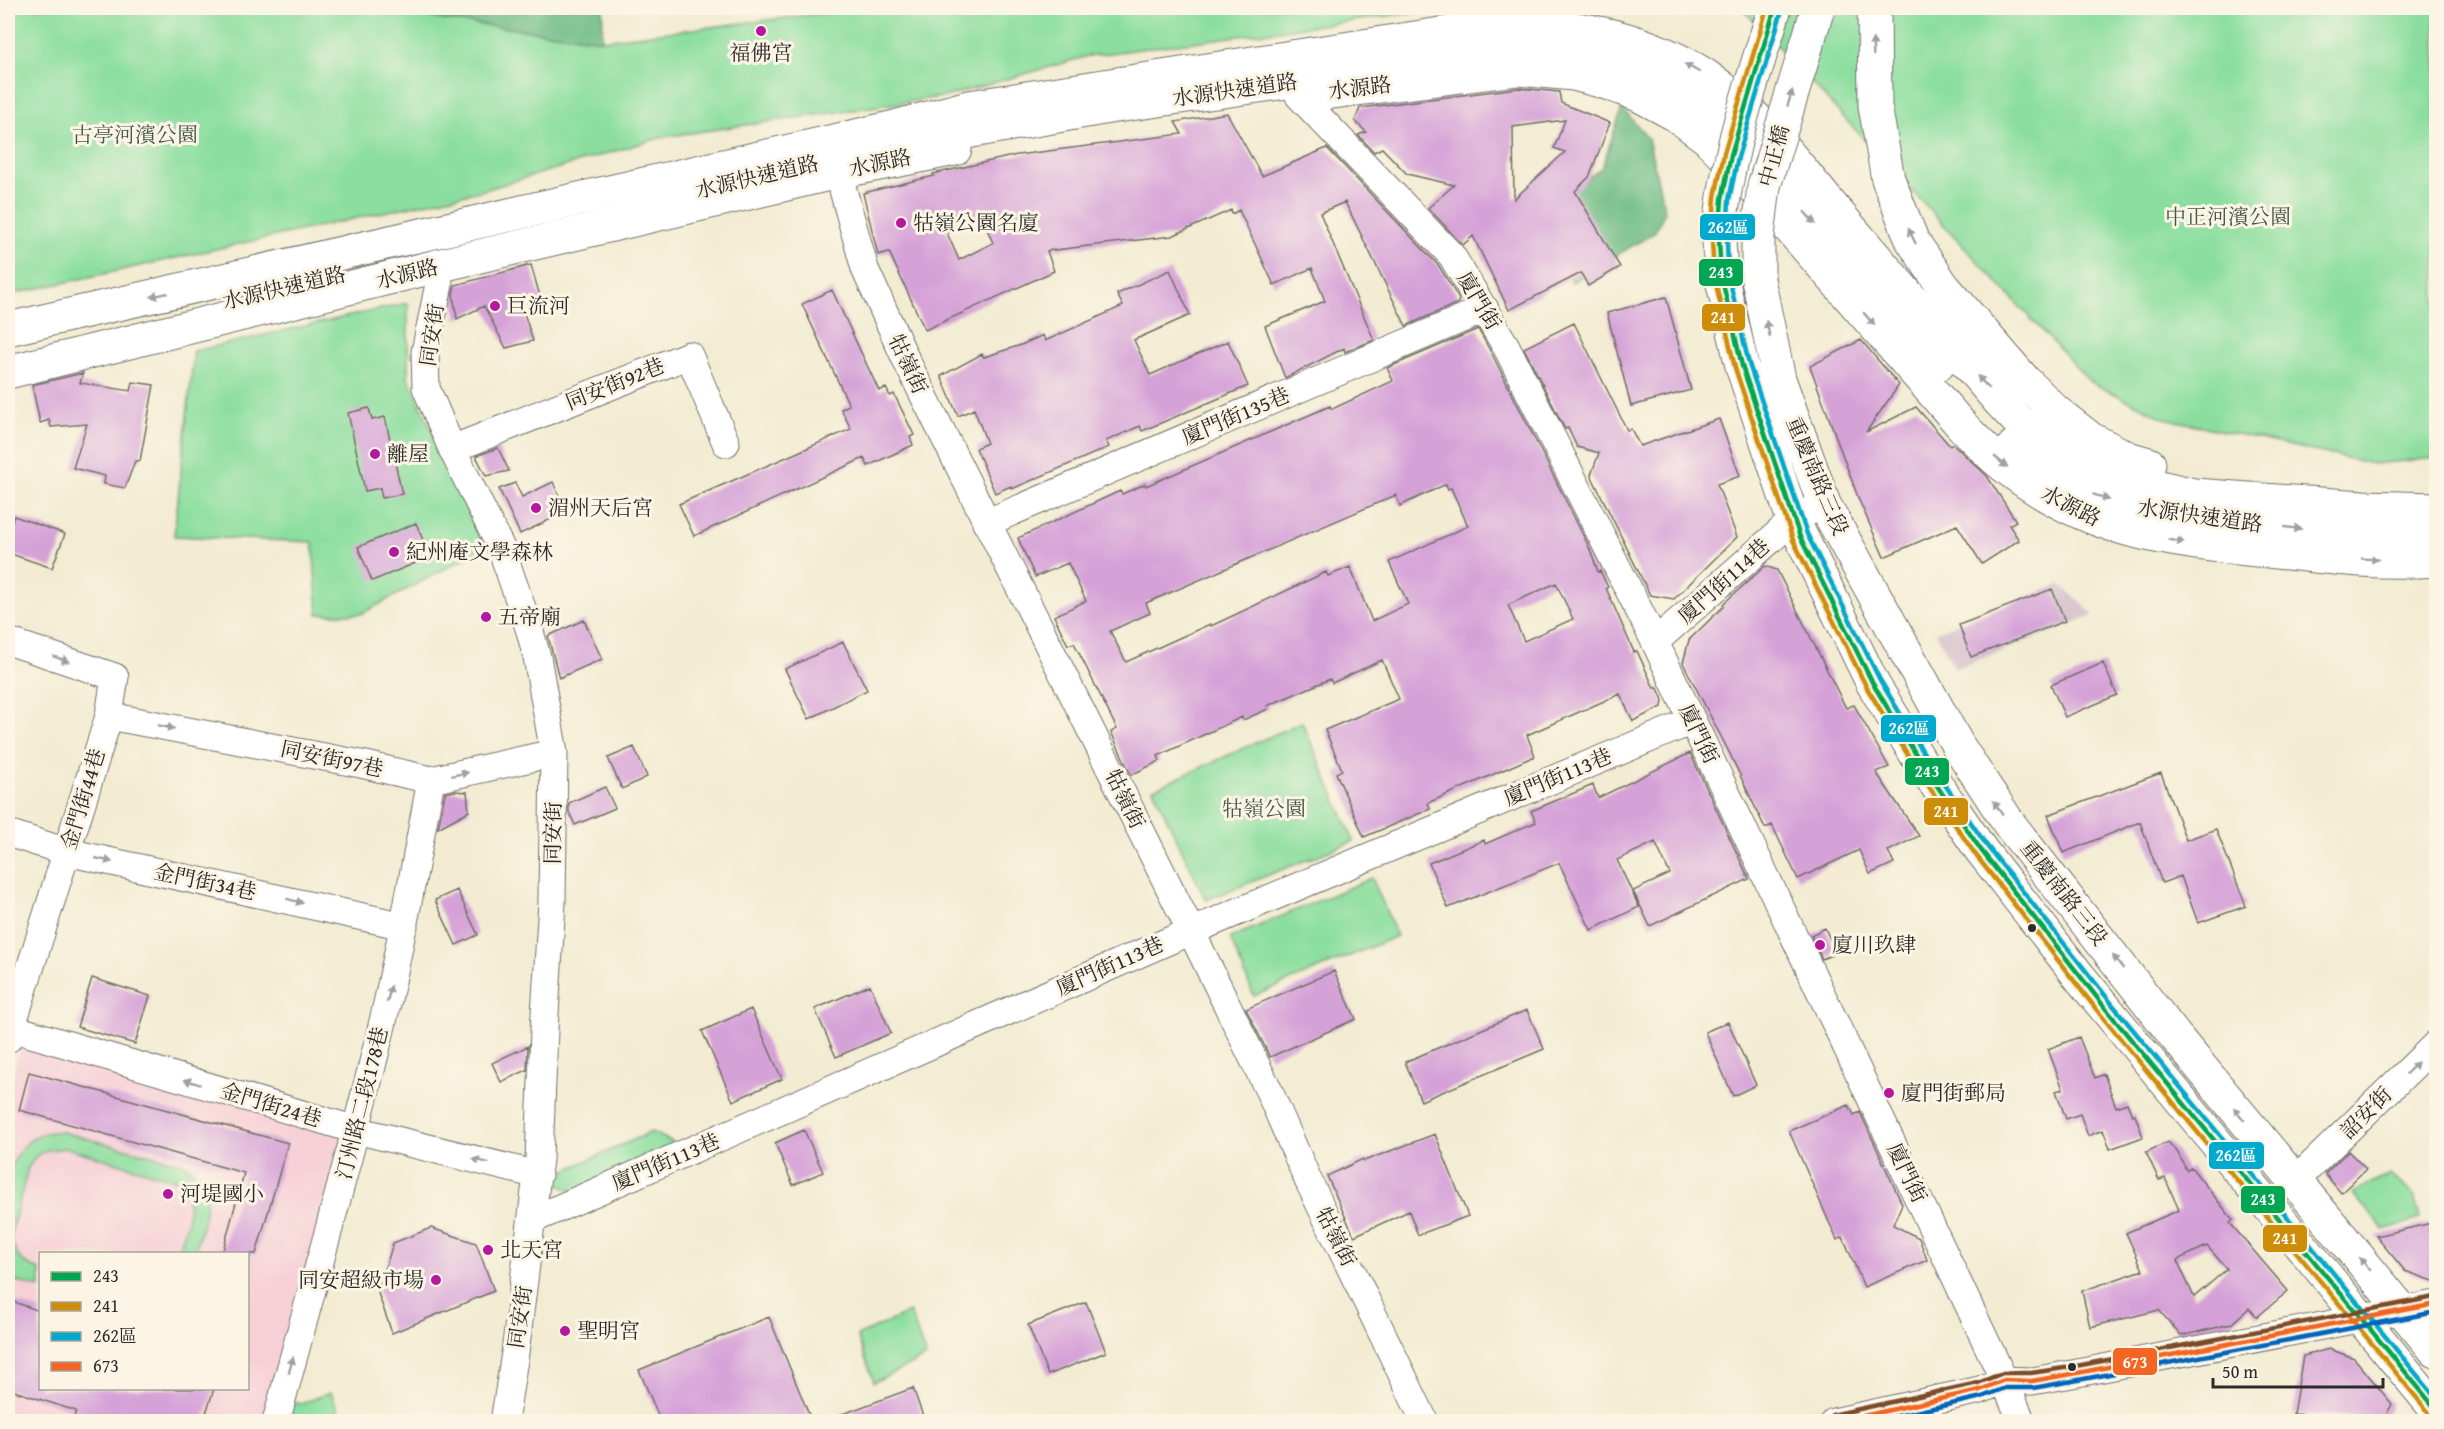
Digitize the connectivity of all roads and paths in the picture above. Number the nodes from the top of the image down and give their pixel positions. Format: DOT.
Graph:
graph roads {
  1 [pos="1775,8"];
  2 [pos="1818,8"];
  3 [pos="1874,8"];
  4 [pos="1508,37"];
  5 [pos="1299,96"];
  6 [pos="969,107"];
  7 [pos="838,172"];
  8 [pos="1847,259"];
  9 [pos="437,266"];
  10 [pos="1485,309"];
  11 [pos="8,329"];
  12 [pos="8,352"];
  13 [pos="1742,366"];
  14 [pos="8,372"];
  15 [pos="1779,379"];
  16 [pos="726,443"];
  17 [pos="452,449"];
  18 [pos="1824,504"];
  19 [pos="2362,507"];
  20 [pos="2436,509"];
  21 [pos="1793,520"];
  22 [pos="986,523"];
  23 [pos="2436,540"];
  24 [pos="2436,560"];
  25 [pos="8,641"];
  26 [pos="1655,642"];
  27 [pos="109,716"];
  28 [pos="1692,721"];
  29 [pos="554,753"];
  30 [pos="430,780"];
  31 [pos="8,833"];
  32 [pos="66,852"];
  33 [pos="404,926"];
  34 [pos="1191,931"];
  35 [pos="9,1032"];
  36 [pos="2436,1044"];
  37 [pos="356,1130"];
  38 [pos="538,1175"];
  39 [pos="2295,1181"];
  40 [pos="532,1220"];
  41 [pos="2436,1304"];
  42 [pos="2401,1309"];
  43 [pos="2362,1318"];
  44 [pos="2436,1351"];
  45 [pos="2004,1380"];
  46 [pos="2436,1410"];
  47 [pos="276,1422"];
  48 [pos="504,1422"];
  49 [pos="1425,1422"];
  50 [pos="1834,1422"];
  51 [pos="2020,1422"];
  1 -- 13 [label="main road, 中正橋, bridge"];
  15 -- 2 [label="main road, 中正橋, one-way, bridge"];
  19 -- 3 [label="main road, one-way"];
  4 -- 5 [label="main road, 水源路"];
  4 -- 6 [label="main road, 水源快速道路"];
  4 -- 6 [label="main road"];
  4 -- 8 [label="main road"];
  4 -- 12 [label="main road, 水源快速道路"];
  5 -- 7 [label="main road, 水源路"];
  5 -- 10 [label="street, 廈門街"];
  6 -- 11 [label="main road, 水源快速道路, one-way"];
  7 -- 9 [label="main road, 水源路"];
  7 -- 22 [label="street, 牯嶺街"];
  19 -- 8 [label="main road, 水源快速道路, one-way"];
  8 -- 23 [label="main road, 水源快速道路, one-way"];
  8 -- 24 [label="main road, 水源路, one-way"];
  9 -- 14 [label="main road, 水源路"];
  9 -- 17 [label="street, 同安街"];
  10 -- 22 [label="street, 廈門街135巷"];
  10 -- 26 [label="street, 廈門街"];
  13 -- 21 [label="main road, 重慶南路三段"];
  15 -- 18 [label="main road, 重慶南路三段"];
  16 -- 17 [label="street, 同安街92巷"];
  17 -- 29 [label="street, 同安街"];
  18 -- 21 [label="street, 廈門街114巷"];
  39 -- 18 [label="main road, 重慶南路三段, one-way"];
  19 -- 20 [label="main road, 水源快速道路"];
  21 -- 26 [label="street, 廈門街114巷"];
  21 -- 43 [label="main road, 重慶南路三段"];
  22 -- 34 [label="street, 牯嶺街"];
  25 -- 27 [label="street, 金門街44巷, one-way"];
  26 -- 28 [label="street, 廈門街"];
  27 -- 30 [label="street, 同安街97巷, one-way"];
  27 -- 32 [label="street, 金門街44巷"];
  28 -- 34 [label="street, 廈門街113巷"];
  28 -- 45 [label="street, 廈門街"];
  30 -- 29 [label="street, 同安街97巷, one-way"];
  29 -- 38 [label="street, 同安街"];
  30 -- 33 [label="street, 汀州路二段178巷"];
  31 -- 32 [label="street, 金門街34巷"];
  32 -- 33 [label="street, 金門街34巷, one-way"];
  32 -- 35 [label="street, 金門街44巷"];
  37 -- 33 [label="street, 汀州路二段178巷, one-way"];
  34 -- 40 [label="street, 廈門街113巷"];
  34 -- 49 [label="street, 牯嶺街"];
  37 -- 35 [label="street, 金門街24巷, one-way"];
  39 -- 36 [label="street, 詔安街, one-way"];
  38 -- 37 [label="street, 金門街24巷, one-way"];
  47 -- 37 [label="street, 汀州路二段178巷, one-way"];
  38 -- 40 [label="street, 同安街"];
  42 -- 39 [label="main road, 重慶南路三段, one-way"];
  40 -- 48 [label="street, 同安街"];
  41 -- 42 [label="street"];
  42 -- 43 [label="street"];
  42 -- 44 [label="main road, 重慶南路三段"];
  43 -- 45 [label="street"];
  43 -- 46 [label="main road, 重慶南路三段"];
  45 -- 50 [label="street"];
  45 -- 51 [label="street, 廈門街"];
}
